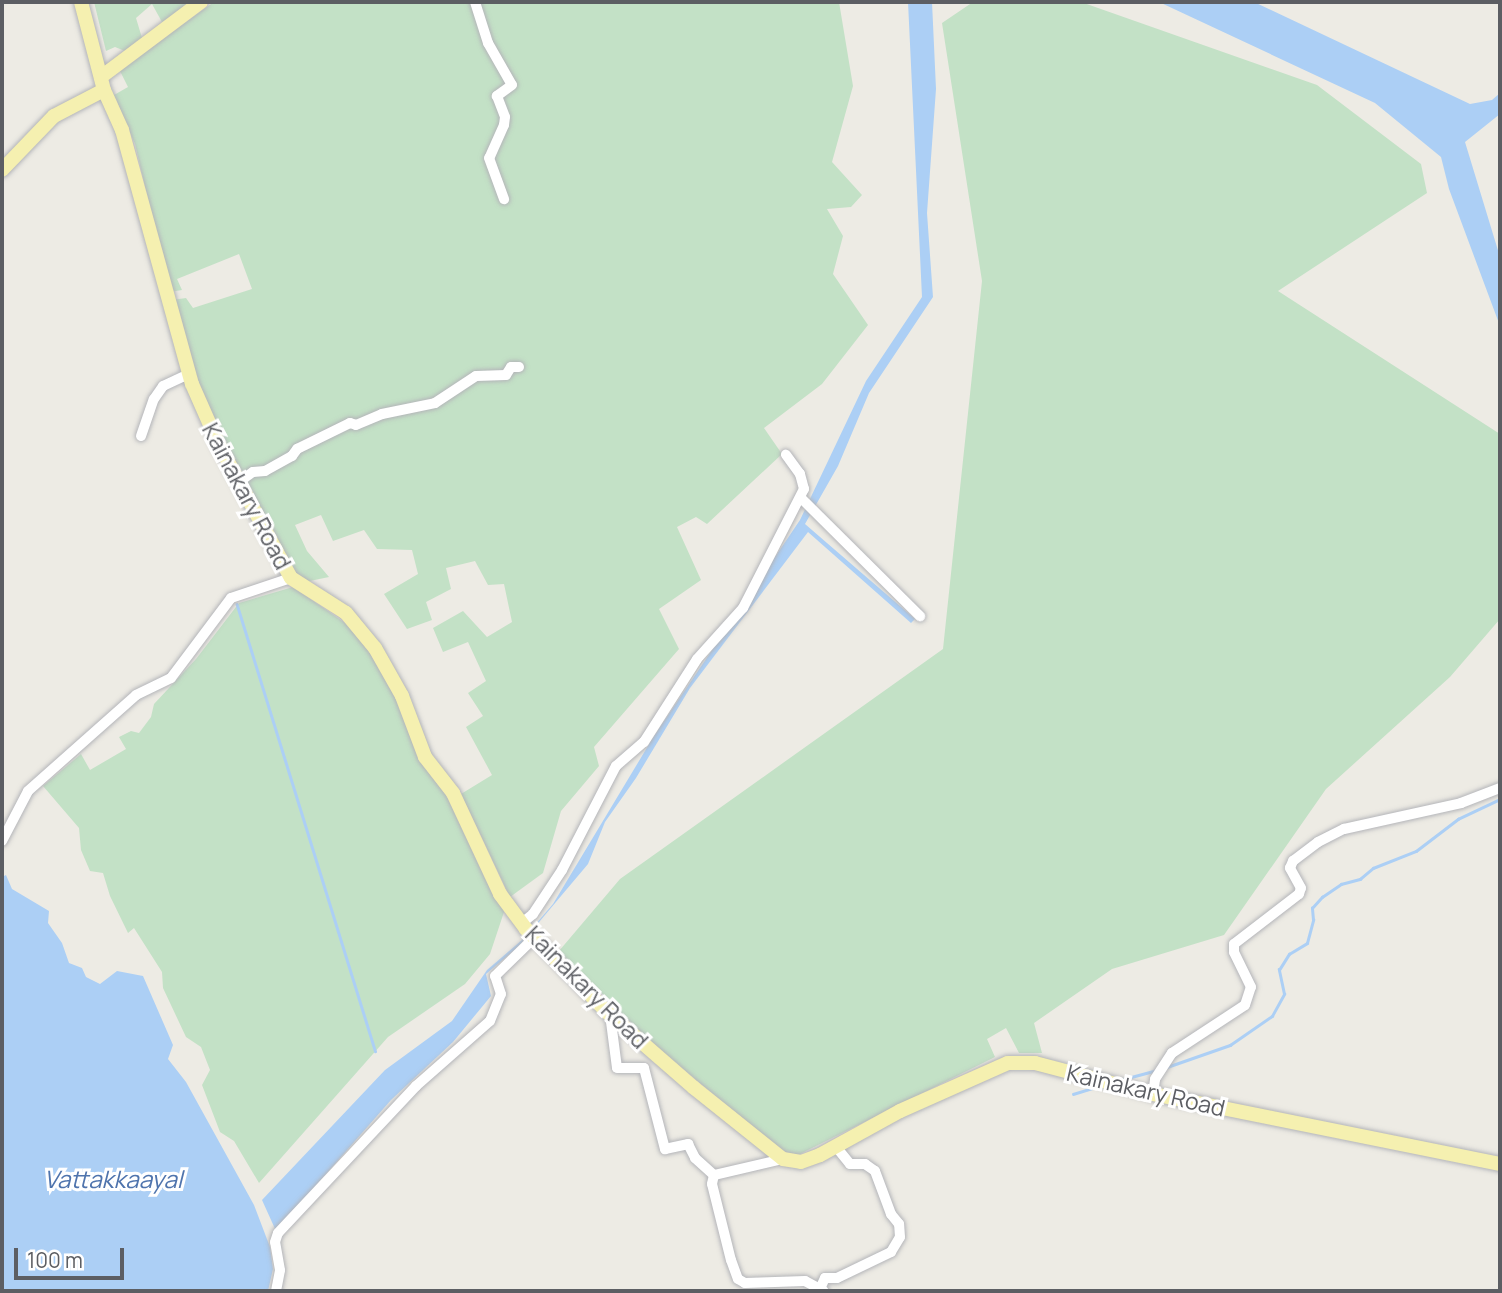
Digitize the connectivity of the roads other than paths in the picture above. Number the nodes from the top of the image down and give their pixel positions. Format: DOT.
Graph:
graph roads {
  1 [pos="81,2"];
  2 [pos="201,2"];
  3 [pos="475,2"];
  4 [pos="102,84"];
  5 [pos="2,170"];
  6 [pos="504,199"];
  7 [pos="519,367"];
  8 [pos="189,374"];
  9 [pos="141,436"];
  10 [pos="786,455"];
  11 [pos="239,482"];
  12 [pos="801,498"];
  13 [pos="291,578"];
  14 [pos="920,616"];
  15 [pos="1500,788"];
  16 [pos="2,841"];
  17 [pos="529,931"];
  18 [pos="610,1014"];
  19 [pos="1151,1094"];
  20 [pos="836,1147"];
  21 [pos="783,1158"];
  22 [pos="1500,1164"];
  23 [pos="714,1175"];
  24 [pos="822,1290"];
  25 [pos="276,1291"];
  1 -- 4 [label="main road, Kainakary Road"];
  2 -- 4 [label="main road"];
  3 -- 6 [label="street"];
  4 -- 5 [label="main road"];
  4 -- 8 [label="main road, Kainakary Road"];
  7 -- 11 [label="street"];
  8 -- 9 [label="street"];
  8 -- 11 [label="main road, Kainakary Road"];
  10 -- 12 [label="street"];
  11 -- 13 [label="main road, Kainakary Road"];
  12 -- 14 [label="street"];
  12 -- 17 [label="street"];
  13 -- 16 [label="street"];
  13 -- 17 [label="main road, Kainakary Road"];
  15 -- 19 [label="street"];
  17 -- 18 [label="main road, Kainakary Road"];
  17 -- 25 [label="street"];
  18 -- 21 [label="main road, Kainakary Road"];
  18 -- 23 [label="street"];
  19 -- 20 [label="main road, Kainakary Road"];
  19 -- 22 [label="main road, Kainakary Road"];
  20 -- 21 [label="main road, Kainakary Road"];
  20 -- 24 [label="street"];
  21 -- 23 [label="street"];
  23 -- 24 [label="street"];
}
